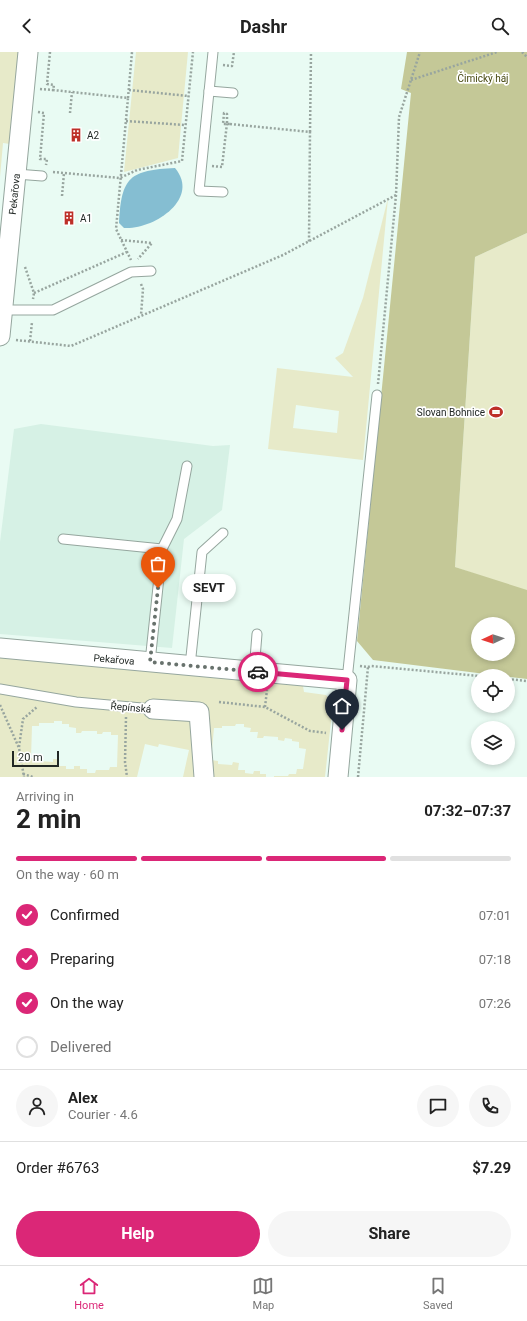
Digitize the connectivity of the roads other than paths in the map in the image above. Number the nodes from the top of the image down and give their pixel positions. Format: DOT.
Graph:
graph roads {
  1 [pos="28,52"];
  2 [pos="213,52"];
  3 [pos="209,91"];
  4 [pos="233,93"];
  5 [pos="16,174"];
  6 [pos="42,176"];
  7 [pos="223,192"];
  8 [pos="6,214"];
  9 [pos="151,271"];
  10 [pos="2,307"];
  11 [pos="7,338"];
  12 [pos="377,395"];
  13 [pos="187,466"];
  14 [pos="223,533"];
  15 [pos="63,539"];
  16 [pos="162,549"];
  17 [pos="257,634"];
  18 [pos="0,648"];
  19 [pos="150,662"];
  20 [pos="190,666"];
  21 [pos="254,671"];
  22 [pos="347,680"];
  23 [pos="0,689"];
  24 [pos="153,709"];
  25 [pos="204,777"];
  26 [pos="338,777"];
  1 -- 5 [label="street, Pekařova"];
  2 -- 3 [label="lane"];
  3 -- 4 [label="lane"];
  3 -- 7 [label="lane"];
  5 -- 6 [label="lane"];
  5 -- 8 [label="street, Pekařova"];
  8 -- 10 [label="street, Pekařova"];
  9 -- 10 [label="lane"];
  10 -- 11 [label="street, Pekařova"];
  12 -- 22 [label="lane"];
  13 -- 16 [label="lane"];
  14 -- 20 [label="lane"];
  15 -- 16 [label="lane"];
  16 -- 19 [label="lane"];
  17 -- 21 [label="lane"];
  18 -- 19 [label="street, Pekařova"];
  19 -- 20 [label="street, Pekařova"];
  20 -- 21 [label="street, Pekařova"];
  21 -- 22 [label="street, Pekařova"];
  22 -- 26 [label="street"];
  23 -- 24 [label="lane, Řepínská"];
  24 -- 25 [label="street, Řepínská"];
}
